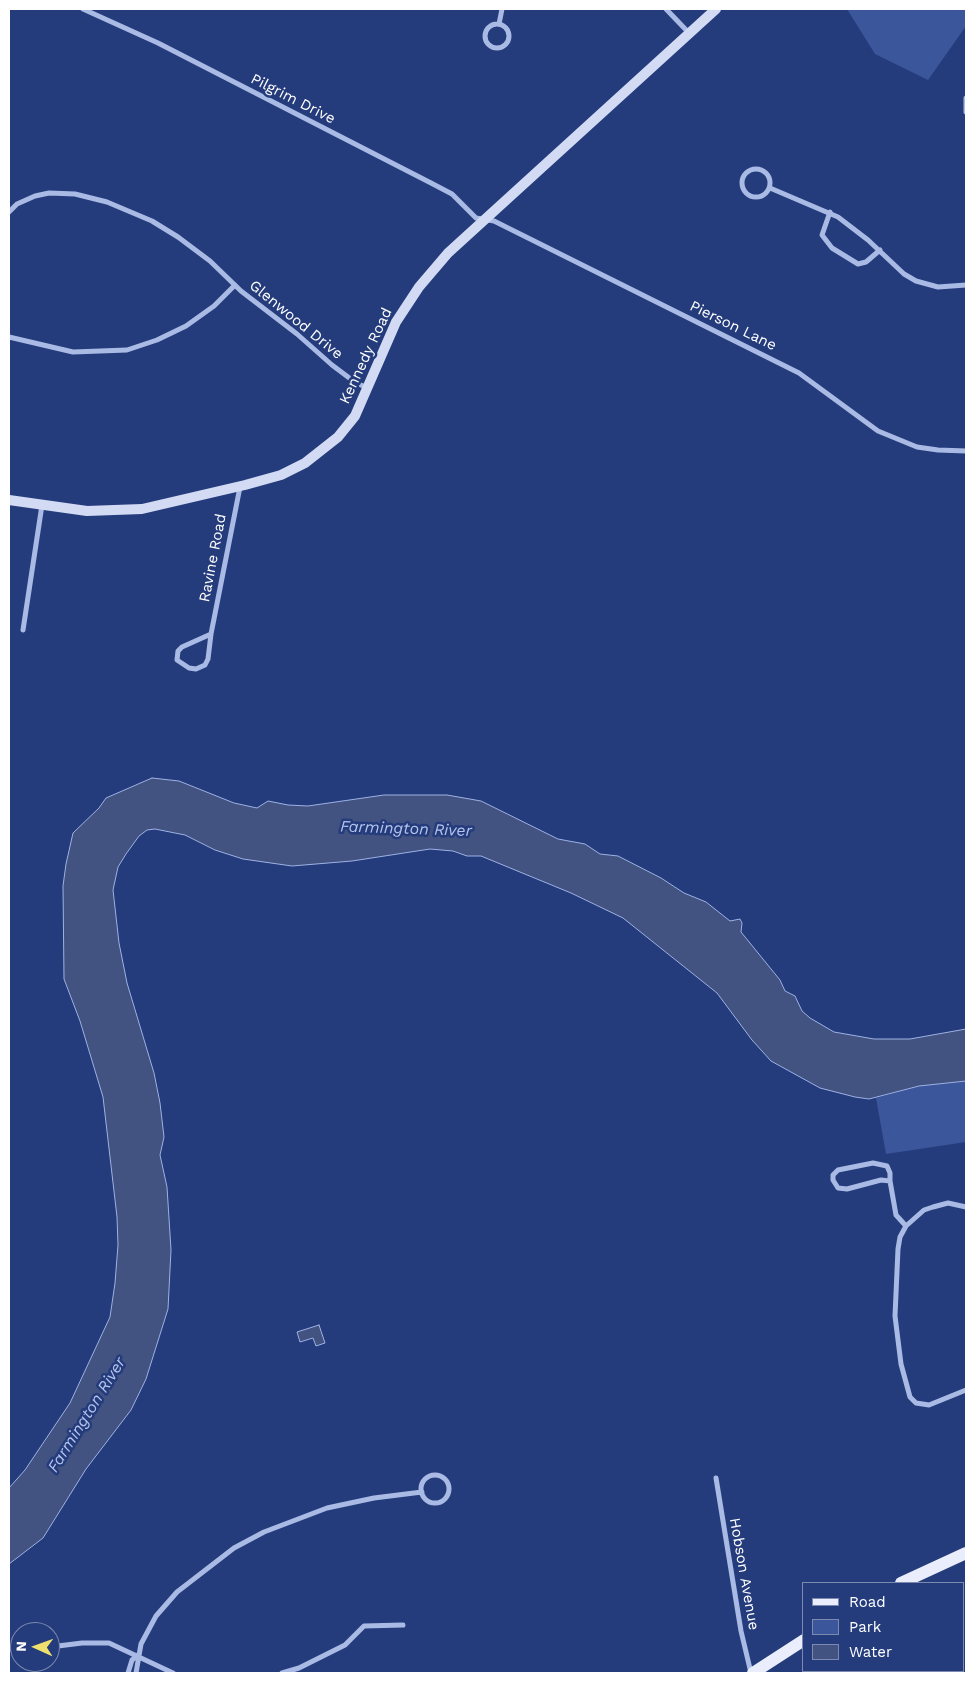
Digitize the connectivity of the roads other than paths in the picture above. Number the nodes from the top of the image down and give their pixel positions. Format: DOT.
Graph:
graph roads {
  1 [pos="83,9"];
  2 [pos="502,9"];
  3 [pos="666,9"];
  4 [pos="716,9"];
  5 [pos="499,24"];
  6 [pos="690,34"];
  7 [pos="966,98"];
  8 [pos="966,112"];
  9 [pos="770,188"];
  10 [pos="9,212"];
  11 [pos="830,212"];
  12 [pos="484,219"];
  13 [pos="880,250"];
  14 [pos="235,285"];
  15 [pos="966,286"];
  16 [pos="9,337"];
  17 [pos="368,389"];
  18 [pos="966,451"];
  19 [pos="240,487"];
  20 [pos="9,500"];
  21 [pos="42,505"];
  22 [pos="23,630"];
  23 [pos="211,634"];
  24 [pos="890,1181"];
  25 [pos="966,1207"];
  26 [pos="906,1226"];
  27 [pos="966,1390"];
  28 [pos="716,1478"];
  29 [pos="422,1492"];
  30 [pos="966,1553"];
  31 [pos="902,1582"];
  32 [pos="404,1625"];
  33 [pos="802,1641"];
  34 [pos="60,1646"];
  35 [pos="138,1655"];
  36 [pos="128,1673"];
  37 [pos="136,1673"];
  38 [pos="172,1673"];
  39 [pos="282,1673"];
  40 [pos="752,1673"];
  1 -- 12 [label="street, Pilgrim Drive"];
  2 -- 5 [label="street"];
  3 -- 6 [label="street"];
  4 -- 6 [label="street, Kennedy Road"];
  5 -- 5 [label="street"];
  6 -- 12 [label="street, Kennedy Road"];
  7 -- 8 [label="street"];
  9 -- 9 [label="street"];
  9 -- 11 [label="street"];
  10 -- 14 [label="street, Glenwood Drive"];
  11 -- 13 [label="street"];
  11 -- 13 [label="street"];
  12 -- 17 [label="street, Kennedy Road"];
  12 -- 18 [label="street, Pierson Lane"];
  13 -- 15 [label="street"];
  14 -- 16 [label="street, Glenwood Drive"];
  14 -- 17 [label="street, Glenwood Drive"];
  17 -- 19 [label="street, Kennedy Road"];
  19 -- 21 [label="street, Kennedy Road"];
  19 -- 23 [label="street, Ravine Road"];
  20 -- 21 [label="street, Kennedy Road"];
  21 -- 22 [label="street"];
  23 -- 23 [label="street, Ravine Road"];
  24 -- 24 [label="street"];
  24 -- 26 [label="street"];
  25 -- 26 [label="street"];
  26 -- 27 [label="street"];
  28 -- 40 [label="street, Hobson Avenue"];
  29 -- 29 [label="street"];
  29 -- 35 [label="street"];
  30 -- 31 [label="main road"];
  32 -- 39 [label="street"];
  33 -- 40 [label="main road"];
  34 -- 35 [label="street"];
  35 -- 36 [label="street"];
  35 -- 37 [label="street"];
  35 -- 38 [label="street"];
}
